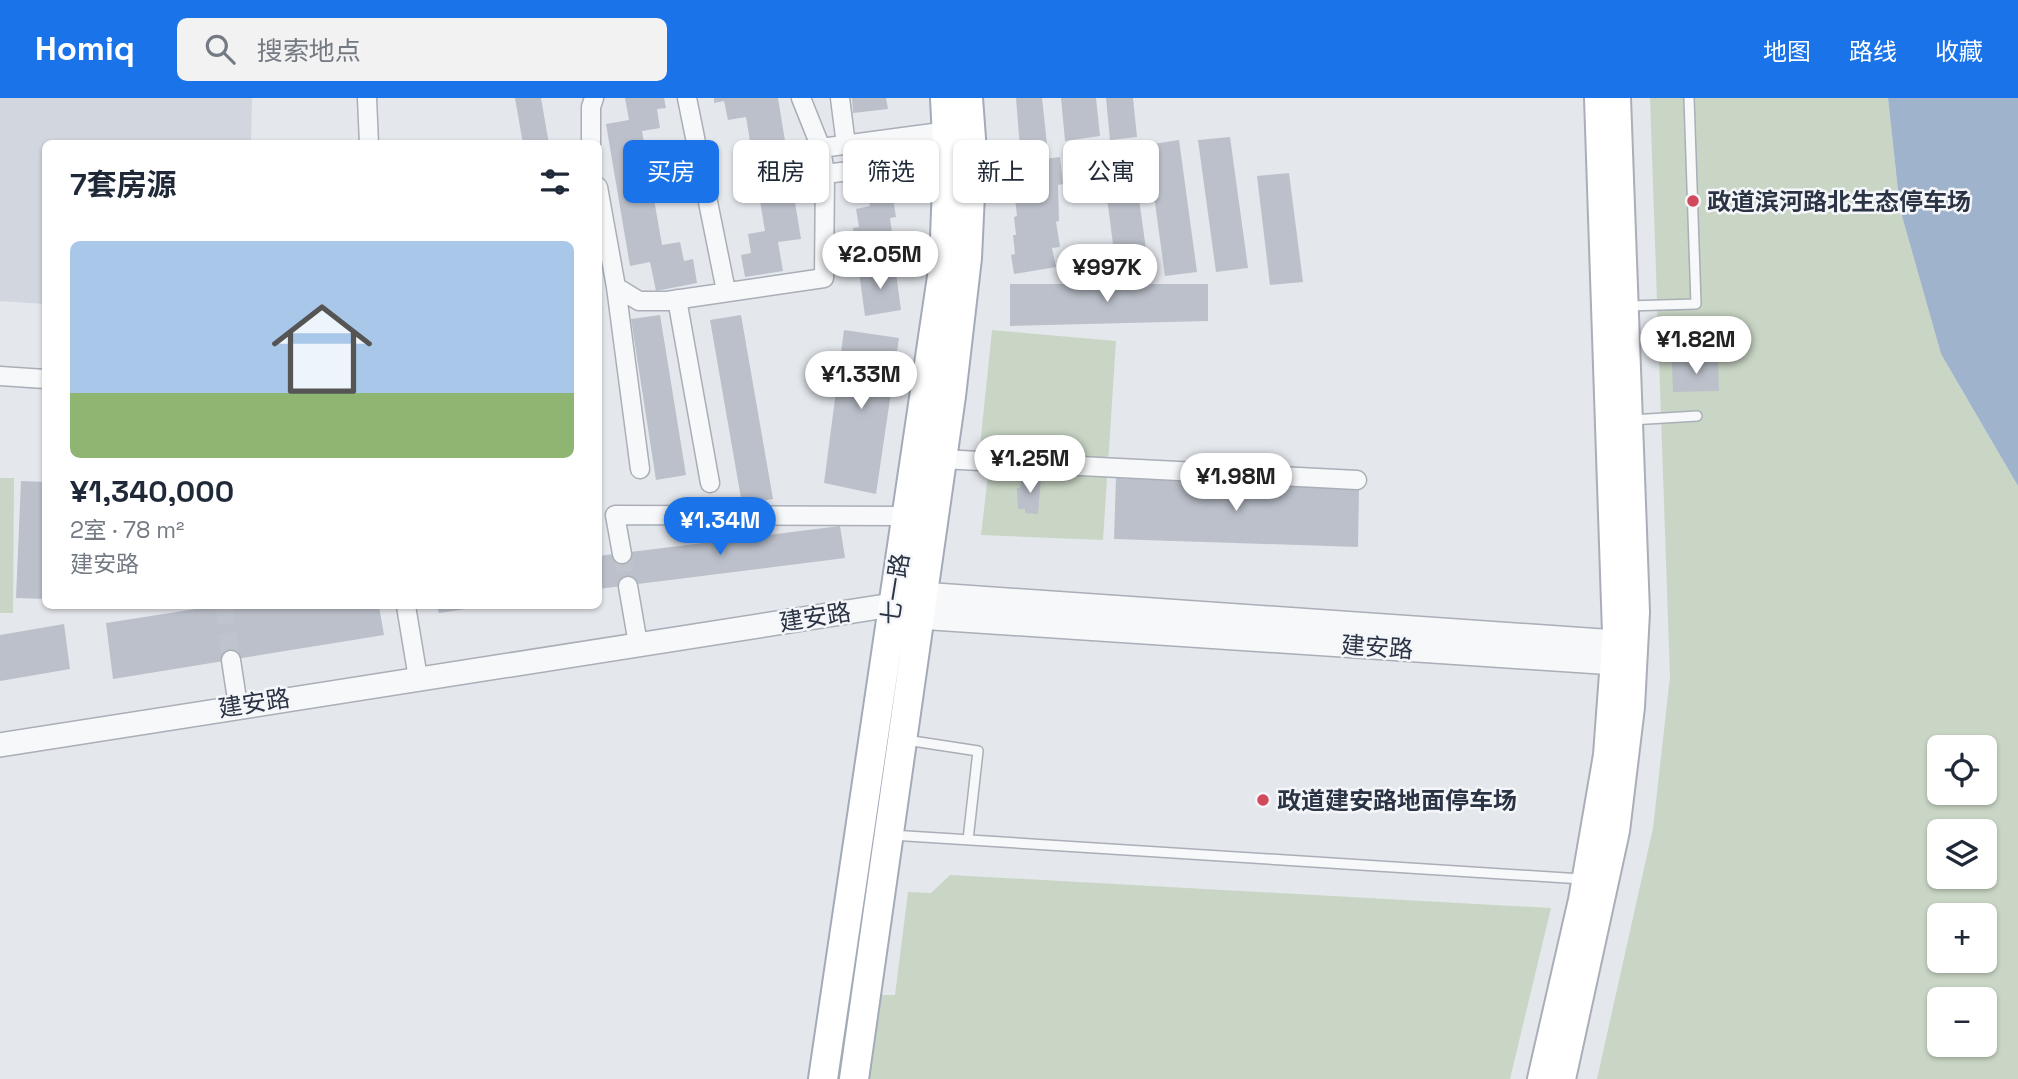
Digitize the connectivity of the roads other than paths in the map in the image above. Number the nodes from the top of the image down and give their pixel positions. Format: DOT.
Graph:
graph roads {
  1 [pos="367,98"];
  2 [pos="594,98"];
  3 [pos="687,98"];
  4 [pos="801,98"];
  5 [pos="839,98"];
  6 [pos="945,98"];
  7 [pos="968,98"];
  8 [pos="1597,98"];
  9 [pos="1618,98"];
  10 [pos="1689,98"];
  11 [pos="369,140"];
  12 [pos="591,140"];
  13 [pos="818,140"];
  14 [pos="845,140"];
  15 [pos="939,145"];
  16 [pos="948,145"];
  17 [pos="829,173"];
  18 [pos="825,203"];
  19 [pos="602,209"];
  20 [pos="616,287"];
  21 [pos="726,291"];
  22 [pos="677,299"];
  23 [pos="1625,306"];
  24 [pos="0,376"];
  25 [pos="42,379"];
  26 [pos="1697,416"];
  27 [pos="1629,420"];
  28 [pos="941,459"];
  29 [pos="639,469"];
  30 [pos="1357,480"];
  31 [pos="710,483"];
  32 [pos="607,514"];
  33 [pos="903,516"];
  34 [pos="622,554"];
  35 [pos="628,586"];
  36 [pos="892,605"];
  37 [pos="919,606"];
  38 [pos="406,609"];
  39 [pos="638,644"];
  40 [pos="1624,653"];
  41 [pos="231,660"];
  42 [pos="418,678"];
  43 [pos="238,706"];
  44 [pos="903,740"];
  45 [pos="0,745"];
  46 [pos="889,835"];
  47 [pos="968,840"];
  48 [pos="1584,879"];
  49 [pos="823,1079"];
  50 [pos="854,1079"];
  51 [pos="1540,1079"];
  52 [pos="1563,1079"];
  1 -- 11 [label="street"];
  2 -- 12 [label="street"];
  3 -- 21 [label="street"];
  4 -- 13 [label="street"];
  5 -- 14 [label="street"];
  6 -- 16 [label="main road, 七一路"];
  7 -- 28 [label="main road, 七一路"];
  8 -- 40 [label="main road"];
  9 -- 23 [label="main road"];
  10 -- 23 [label="lane"];
  15 -- 16 [label="street"];
  16 -- 17 [label="street"];
  16 -- 36 [label="main road, 七一路"];
  18 -- 21 [label="street"];
  19 -- 20 [label="street"];
  20 -- 22 [label="street"];
  20 -- 29 [label="street"];
  21 -- 22 [label="street"];
  22 -- 31 [label="street"];
  23 -- 27 [label="main road"];
  24 -- 25 [label="street"];
  26 -- 27 [label="lane"];
  27 -- 40 [label="main road"];
  28 -- 30 [label="street"];
  28 -- 37 [label="main road, 七一路"];
  32 -- 33 [label="street"];
  32 -- 34 [label="street"];
  35 -- 39 [label="street"];
  36 -- 37 [label="street, 建安路"];
  36 -- 39 [label="street, 建安路"];
  36 -- 49 [label="main road, 七一路"];
  37 -- 40 [label="street, 建安路"];
  37 -- 44 [label="main road, 七一路"];
  38 -- 42 [label="street"];
  39 -- 42 [label="street, 建安路"];
  40 -- 48 [label="main road"];
  40 -- 52 [label="main road"];
  41 -- 43 [label="street"];
  42 -- 43 [label="street, 建安路"];
  43 -- 45 [label="street, 建安路"];
  44 -- 46 [label="main road, 七一路"];
  44 -- 47 [label="lane"];
  46 -- 47 [label="lane"];
  46 -- 50 [label="main road, 七一路"];
  47 -- 48 [label="lane"];
  48 -- 51 [label="main road"];
}
